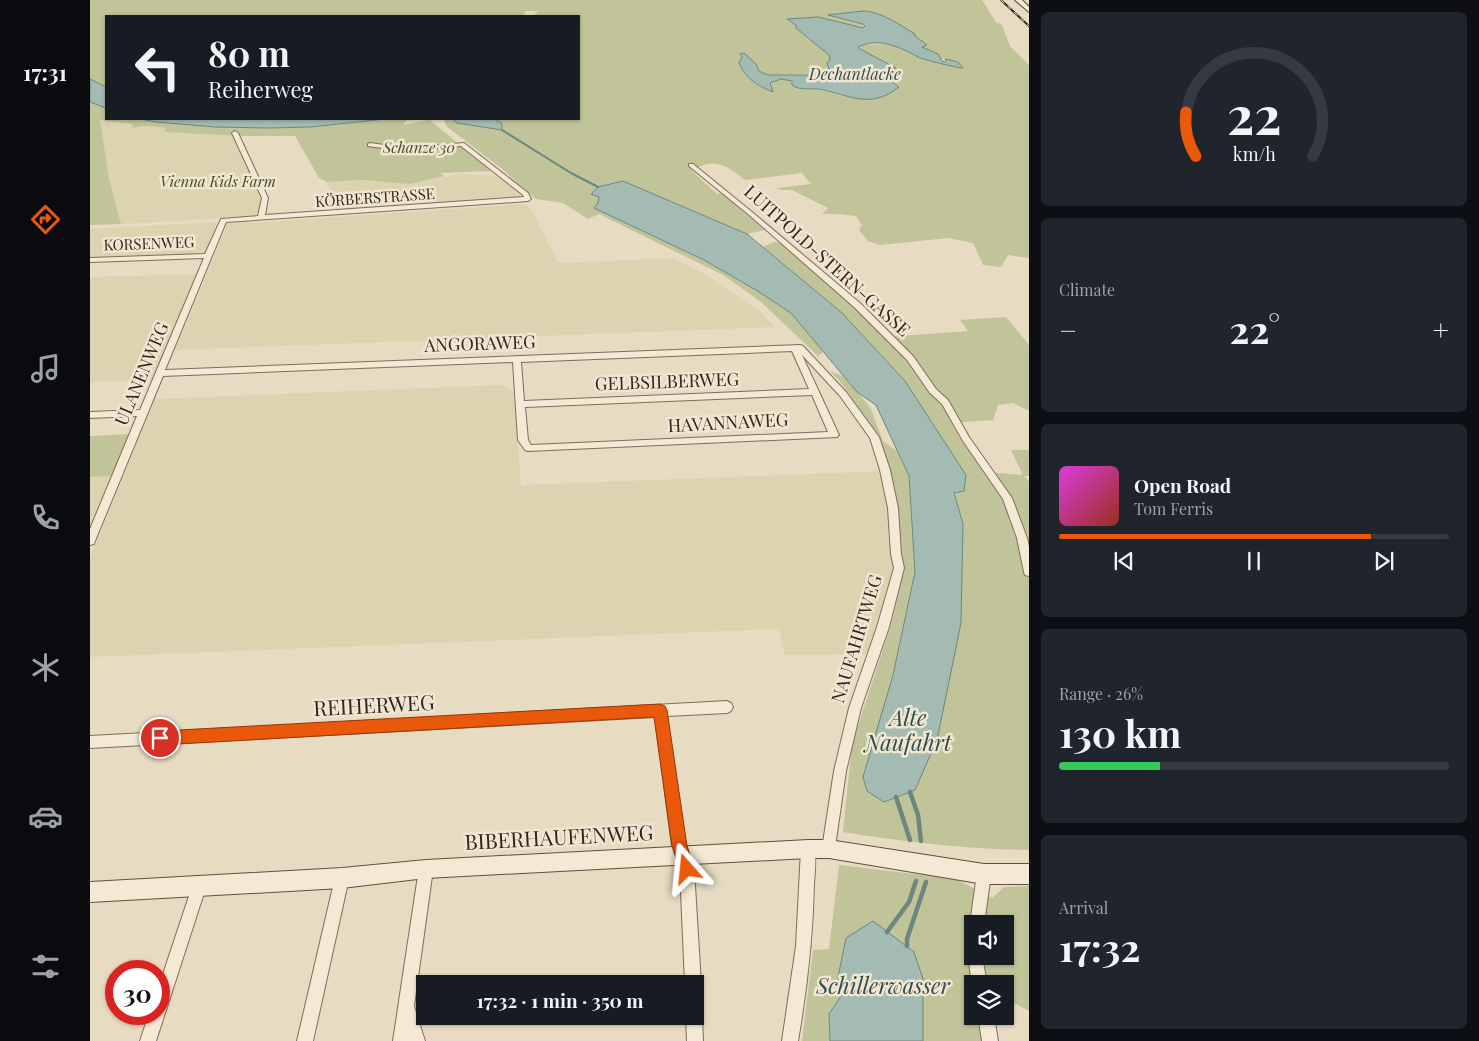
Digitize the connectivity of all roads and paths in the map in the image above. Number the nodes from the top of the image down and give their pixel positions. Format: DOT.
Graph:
graph roads {
  1 [pos="1018,0"];
  2 [pos="1029,10"];
  3 [pos="235,133"];
  4 [pos="370,145"];
  5 [pos="691,165"];
  6 [pos="261,218"];
  7 [pos="223,220"];
  8 [pos="209,256"];
  9 [pos="90,260"];
  10 [pos="797,349"];
  11 [pos="517,359"];
  12 [pos="161,372"];
  13 [pos="815,392"];
  14 [pos="521,404"];
  15 [pos="143,413"];
  16 [pos="90,415"];
  17 [pos="90,541"];
  18 [pos="1029,572"];
  19 [pos="727,707"];
  20 [pos="660,710"];
  21 [pos="90,742"];
  22 [pos="808,849"];
  23 [pos="829,849"];
  24 [pos="683,856"];
  25 [pos="426,869"];
  26 [pos="984,874"];
  27 [pos="1029,874"];
  28 [pos="342,878"];
  29 [pos="199,887"];
  30 [pos="90,892"];
  31 [pos="977,915"];
  32 [pos="170,975"];
  33 [pos="693,975"];
  34 [pos="406,1007"];
  35 [pos="153,1025"];
  36 [pos="694,1025"];
  37 [pos="987,1025"];
  38 [pos="148,1041"];
  39 [pos="305,1041"];
  40 [pos="401,1041"];
  41 [pos="417,1041"];
  42 [pos="695,1041"];
  43 [pos="790,1041"];
  44 [pos="990,1041"];
  1 -- 2 [label="main road"];
  3 -- 6 [label="street"];
  4 -- 6 [label="street, KÖRBERSTRASSE"];
  5 -- 18 [label="street, LUITPOLD-STERN-GASSE"];
  6 -- 7 [label="street, KÖRBERSTRASSE"];
  7 -- 8 [label="street, ULANENWEG"];
  8 -- 9 [label="street, KORSENWEG"];
  8 -- 12 [label="street, ULANENWEG"];
  10 -- 11 [label="street, ANGORAWEG"];
  10 -- 13 [label="street, HAVANNAWEG"];
  10 -- 23 [label="street, NAUFAHRTWEG"];
  11 -- 12 [label="street, ANGORAWEG"];
  11 -- 14 [label="street"];
  12 -- 15 [label="street, ULANENWEG"];
  13 -- 14 [label="street, GELBSILBERWEG"];
  13 -- 14 [label="street, HAVANNAWEG"];
  15 -- 16 [label="street"];
  15 -- 17 [label="street, ULANENWEG"];
  19 -- 20 [label="street, REIHERWEG"];
  20 -- 21 [label="street, REIHERWEG"];
  20 -- 24 [label="street"];
  22 -- 23 [label="main road, BIBERHAUFENWEG"];
  22 -- 24 [label="main road, BIBERHAUFENWEG"];
  22 -- 43 [label="street"];
  23 -- 26 [label="main road, BIBERHAUFENWEG"];
  24 -- 25 [label="main road, BIBERHAUFENWEG"];
  24 -- 33 [label="street"];
  25 -- 28 [label="main road, BIBERHAUFENWEG"];
  25 -- 34 [label="street"];
  26 -- 27 [label="main road, BIBERHAUFENWEG"];
  26 -- 31 [label="street"];
  28 -- 29 [label="main road, BIBERHAUFENWEG"];
  28 -- 39 [label="street"];
  29 -- 30 [label="main road, BIBERHAUFENWEG"];
  29 -- 32 [label="street"];
  34 -- 40 [label="street"];
  34 -- 41 [label="street"];
  35 -- 38 [label="street"];
  36 -- 42 [label="street"];
  37 -- 44 [label="street"];
}
